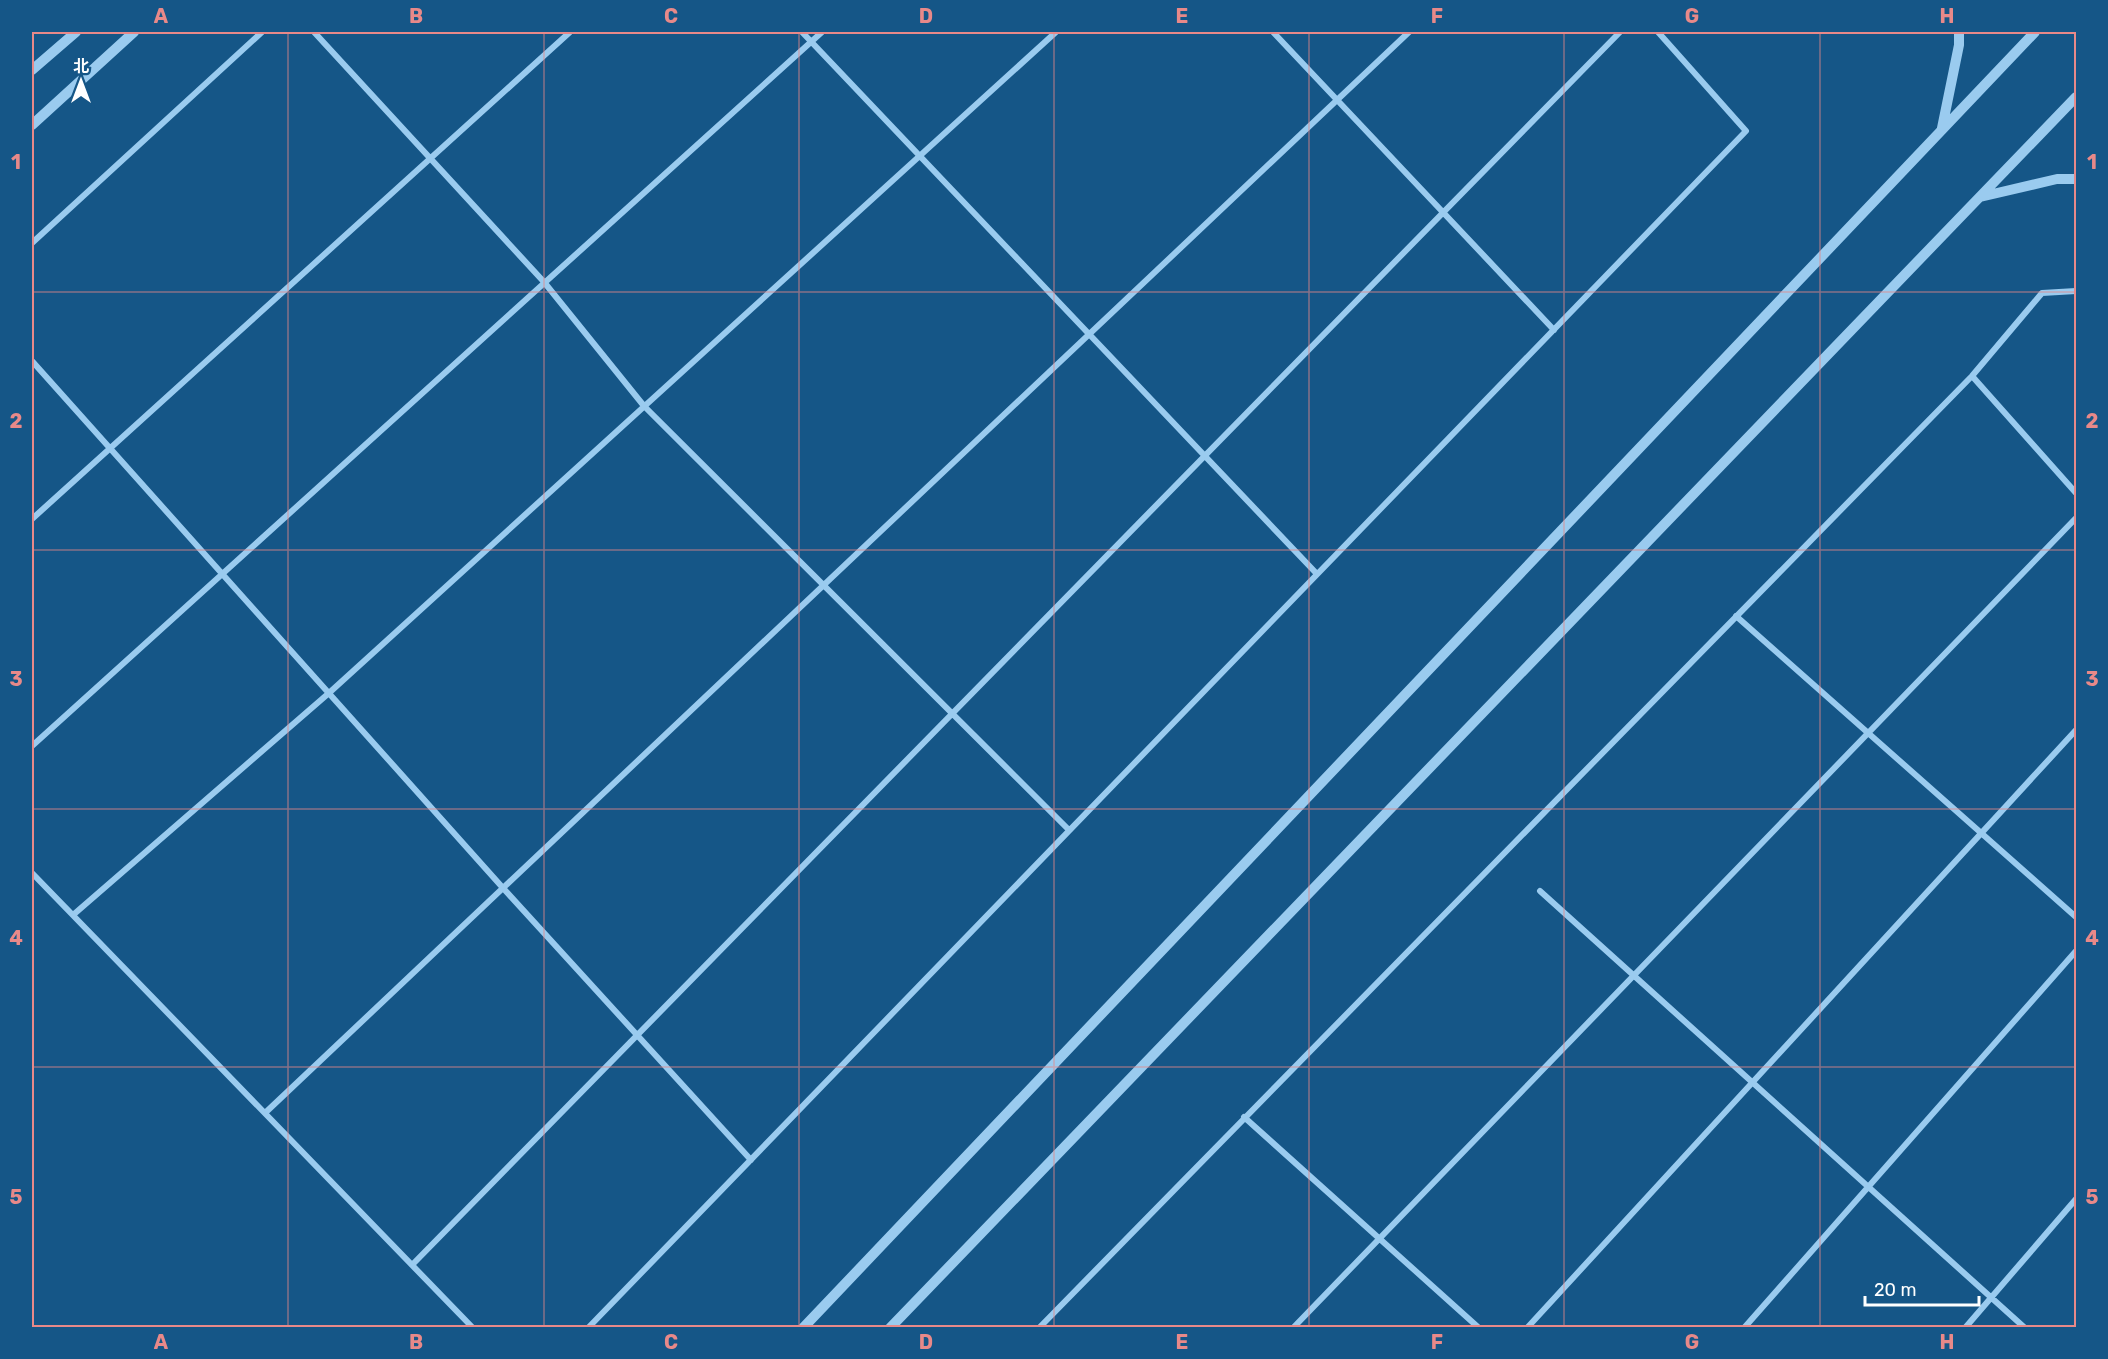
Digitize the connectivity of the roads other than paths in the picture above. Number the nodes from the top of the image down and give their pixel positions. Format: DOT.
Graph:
graph roads {
  1 [pos="76,32"];
  2 [pos="134,32"];
  3 [pos="262,32"];
  4 [pos="314,32"];
  5 [pos="570,32"];
  6 [pos="802,32"];
  7 [pos="822,32"];
  8 [pos="1056,32"];
  9 [pos="1273,32"];
  10 [pos="1408,32"];
  11 [pos="1620,32"];
  12 [pos="1658,32"];
  13 [pos="1959,32"];
  14 [pos="2035,32"];
  15 [pos="811,42"];
  16 [pos="32,70"];
  17 [pos="2076,97"];
  18 [pos="1337,99"];
  19 [pos="32,125"];
  20 [pos="1942,130"];
  21 [pos="919,156"];
  22 [pos="431,158"];
  23 [pos="2076,179"];
  24 [pos="1979,197"];
  25 [pos="1443,212"];
  26 [pos="32,243"];
  27 [pos="544,282"];
  28 [pos="2076,291"];
  29 [pos="1554,330"];
  30 [pos="1089,334"];
  31 [pos="32,361"];
  32 [pos="1972,376"];
  33 [pos="644,406"];
  34 [pos="110,448"];
  35 [pos="1204,456"];
  36 [pos="2076,493"];
  37 [pos="2076,518"];
  38 [pos="32,519"];
  39 [pos="221,573"];
  40 [pos="1317,574"];
  41 [pos="824,585"];
  42 [pos="1736,616"];
  43 [pos="329,693"];
  44 [pos="952,713"];
  45 [pos="2076,730"];
  46 [pos="1868,733"];
  47 [pos="32,746"];
  48 [pos="1069,830"];
  49 [pos="1982,833"];
  50 [pos="32,873"];
  51 [pos="503,888"];
  52 [pos="1540,891"];
  53 [pos="73,915"];
  54 [pos="2076,917"];
  55 [pos="2076,951"];
  56 [pos="1634,975"];
  57 [pos="637,1036"];
  58 [pos="1753,1082"];
  59 [pos="265,1113"];
  60 [pos="1244,1118"];
  61 [pos="751,1160"];
  62 [pos="1869,1186"];
  63 [pos="2076,1199"];
  64 [pos="1379,1239"];
  65 [pos="412,1265"];
  66 [pos="1991,1297"];
  67 [pos="473,1328"];
  68 [pos="588,1328"];
  69 [pos="803,1328"];
  70 [pos="890,1328"];
  71 [pos="1039,1328"];
  72 [pos="1293,1328"];
  73 [pos="1479,1328"];
  74 [pos="1527,1328"];
  75 [pos="1744,1328"];
  76 [pos="1965,1328"];
  77 [pos="2025,1328"];
  1 -- 16 [label="street"];
  2 -- 19 [label="street"];
  3 -- 26 [label="street"];
  4 -- 22 [label="street"];
  5 -- 22 [label="street"];
  6 -- 15 [label="street"];
  7 -- 15 [label="street"];
  8 -- 21 [label="street"];
  9 -- 18 [label="street"];
  10 -- 18 [label="street"];
  11 -- 25 [label="street"];
  12 -- 29 [label="street"];
  13 -- 20 [label="street"];
  14 -- 20 [label="street"];
  15 -- 21 [label="street"];
  15 -- 27 [label="street"];
  17 -- 24 [label="street"];
  18 -- 25 [label="street"];
  18 -- 30 [label="street"];
  20 -- 69 [label="street"];
  21 -- 30 [label="street"];
  21 -- 33 [label="street"];
  22 -- 27 [label="street"];
  22 -- 34 [label="street"];
  23 -- 24 [label="street"];
  24 -- 70 [label="street"];
  25 -- 29 [label="street"];
  25 -- 35 [label="street"];
  27 -- 33 [label="street"];
  27 -- 39 [label="street"];
  28 -- 32 [label="street"];
  29 -- 40 [label="street"];
  30 -- 35 [label="street"];
  30 -- 41 [label="street"];
  31 -- 34 [label="street"];
  32 -- 36 [label="street"];
  32 -- 42 [label="street"];
  33 -- 41 [label="street"];
  33 -- 43 [label="street"];
  34 -- 38 [label="street"];
  34 -- 39 [label="street"];
  35 -- 40 [label="street"];
  35 -- 44 [label="street"];
  37 -- 46 [label="street"];
  39 -- 43 [label="street"];
  39 -- 47 [label="street"];
  40 -- 48 [label="street"];
  41 -- 44 [label="street"];
  41 -- 51 [label="street"];
  42 -- 46 [label="street"];
  42 -- 60 [label="street"];
  43 -- 51 [label="street"];
  43 -- 53 [label="street"];
  44 -- 48 [label="street"];
  44 -- 57 [label="street"];
  45 -- 49 [label="street"];
  46 -- 49 [label="street"];
  46 -- 56 [label="street"];
  48 -- 61 [label="street"];
  49 -- 54 [label="street"];
  49 -- 58 [label="street"];
  50 -- 53 [label="street"];
  51 -- 57 [label="street"];
  51 -- 59 [label="street"];
  52 -- 56 [label="street"];
  53 -- 59 [label="street"];
  55 -- 62 [label="street"];
  56 -- 58 [label="street"];
  56 -- 64 [label="street"];
  57 -- 61 [label="street"];
  57 -- 65 [label="street"];
  58 -- 62 [label="street"];
  58 -- 74 [label="street"];
  59 -- 65 [label="street"];
  60 -- 64 [label="street"];
  60 -- 71 [label="street"];
  61 -- 68 [label="street"];
  62 -- 66 [label="street"];
  62 -- 75 [label="street"];
  63 -- 66 [label="street"];
  64 -- 72 [label="street"];
  64 -- 73 [label="street"];
  65 -- 67 [label="street"];
  66 -- 76 [label="street"];
  66 -- 77 [label="street"];
}
